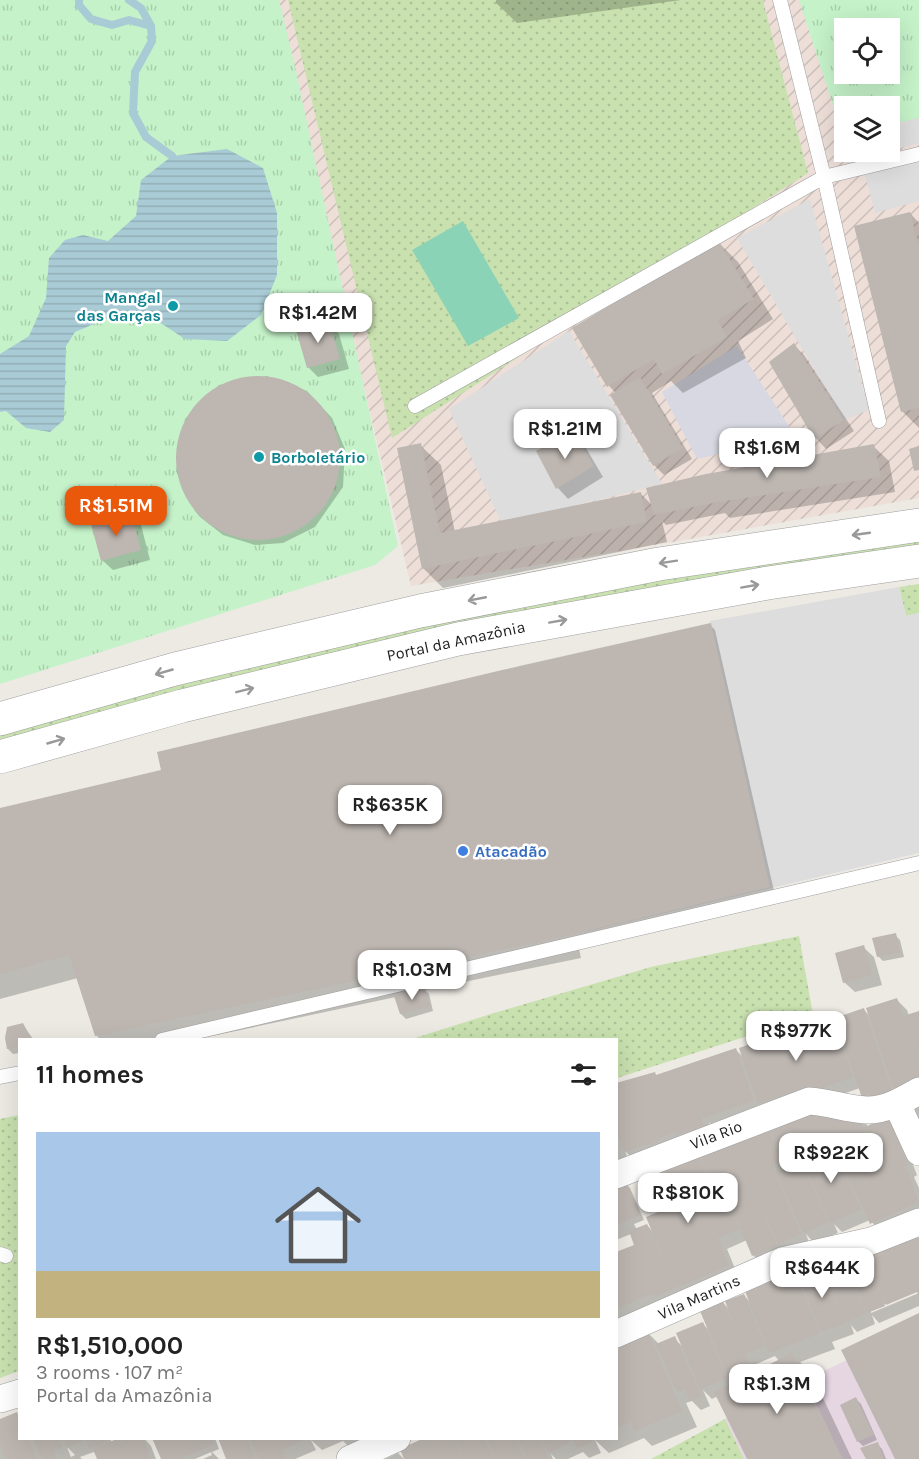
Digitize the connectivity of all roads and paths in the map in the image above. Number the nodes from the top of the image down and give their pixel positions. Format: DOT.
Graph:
graph roads {
  1 [pos="780,0"];
  2 [pos="919,154"];
  3 [pos="824,177"];
  4 [pos="415,406"];
  5 [pos="879,421"];
  6 [pos="919,525"];
  7 [pos="919,561"];
  8 [pos="0,719"];
  9 [pos="0,757"];
  10 [pos="919,864"];
  11 [pos="171,1038"];
  12 [pos="18,1073"];
  13 [pos="0,1077"];
  14 [pos="908,1097"];
  15 [pos="919,1152"];
  16 [pos="618,1173"];
  17 [pos="919,1221"];
  18 [pos="618,1333"];
  19 [pos="18,1394"];
  20 [pos="0,1399"];
  21 [pos="393,1440"];
  22 [pos="350,1459"];
  1 -- 3 [label="lane"];
  2 -- 3 [label="lane"];
  3 -- 4 [label="lane"];
  3 -- 5 [label="lane"];
  6 -- 8 [label="street, one-way"];
  9 -- 7 [label="street, Portal da Amazônia, one-way"];
  10 -- 11 [label="lane"];
  12 -- 13 [label="lane"];
  14 -- 15 [label="street"];
  14 -- 16 [label="street, Vila Rio"];
  17 -- 18 [label="street, Vila Martins"];
  19 -- 20 [label="street"];
  21 -- 22 [label="street"];
}
